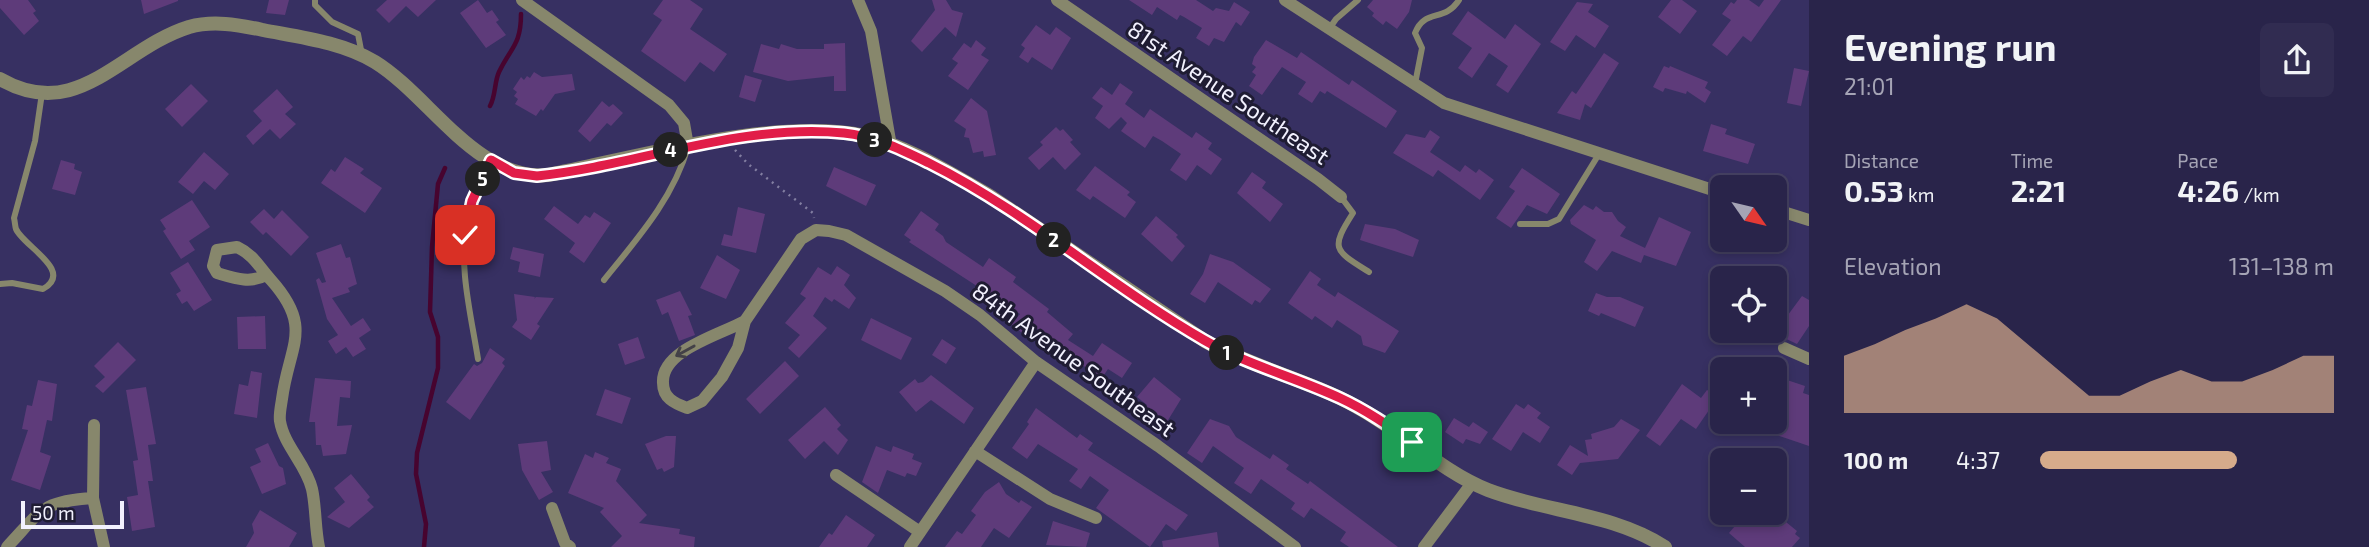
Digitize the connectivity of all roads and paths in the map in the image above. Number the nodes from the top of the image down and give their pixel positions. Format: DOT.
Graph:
graph roads {
  1 [pos="315,0"];
  2 [pos="522,0"];
  3 [pos="858,0"];
  4 [pos="1056,0"];
  5 [pos="1285,0"];
  6 [pos="1357,0"];
  7 [pos="1459,0"];
  8 [pos="543,6"];
  9 [pos="1329,29"];
  10 [pos="362,55"];
  11 [pos="0,79"];
  12 [pos="1415,86"];
  13 [pos="42,93"];
  14 [pos="688,146"];
  15 [pos="891,146"];
  16 [pos="737,152"];
  17 [pos="1599,154"];
  18 [pos="491,160"];
  19 [pos="1710,189"];
  20 [pos="1341,197"];
  21 [pos="813,213"];
  22 [pos="1787,213"];
  23 [pos="1809,220"];
  24 [pos="1520,224"];
  25 [pos="1369,272"];
  26 [pos="266,275"];
  27 [pos="604,280"];
  28 [pos="0,284"];
  29 [pos="745,321"];
  30 [pos="1784,348"];
  31 [pos="478,359"];
  32 [pos="1809,359"];
  33 [pos="1036,362"];
  34 [pos="94,425"];
  35 [pos="975,451"];
  36 [pos="836,475"];
  37 [pos="1472,483"];
  38 [pos="93,498"];
  39 [pos="552,508"];
  40 [pos="1096,518"];
  41 [pos="920,532"];
  42 [pos="7,547"];
  43 [pos="104,547"];
  44 [pos="319,547"];
  45 [pos="570,547"];
  46 [pos="910,547"];
  47 [pos="1295,547"];
  48 [pos="1424,547"];
  49 [pos="1665,547"];
  1 -- 10 [label="lane"];
  2 -- 8 [label="street"];
  3 -- 15 [label="street"];
  4 -- 20 [label="street, 81st Avenue Southeast"];
  5 -- 9 [label="street"];
  6 -- 9 [label="lane"];
  7 -- 12 [label="lane"];
  8 -- 14 [label="street"];
  9 -- 12 [label="street"];
  10 -- 13 [label="street"];
  10 -- 18 [label="street"];
  11 -- 13 [label="street"];
  12 -- 17 [label="street"];
  13 -- 28 [label="lane"];
  14 -- 15 [label="street"];
  14 -- 18 [label="street"];
  14 -- 27 [label="lane"];
  15 -- 37 [label="street"];
  16 -- 21 [label="path"];
  17 -- 19 [label="street"];
  17 -- 24 [label="lane"];
  18 -- 31 [label="lane"];
  20 -- 25 [label="lane"];
  22 -- 23 [label="street"];
  26 -- 44 [label="street"];
  29 -- 29 [label="street, one-way"];
  29 -- 33 [label="street, 84th Avenue Southeast"];
  30 -- 32 [label="street"];
  33 -- 35 [label="street"];
  33 -- 47 [label="street, 84th Avenue Southeast"];
  34 -- 38 [label="street"];
  35 -- 40 [label="street"];
  35 -- 41 [label="street"];
  36 -- 41 [label="street"];
  37 -- 48 [label="street"];
  37 -- 49 [label="street"];
  38 -- 42 [label="street"];
  38 -- 43 [label="street"];
  39 -- 45 [label="street"];
  41 -- 46 [label="street"];
}
